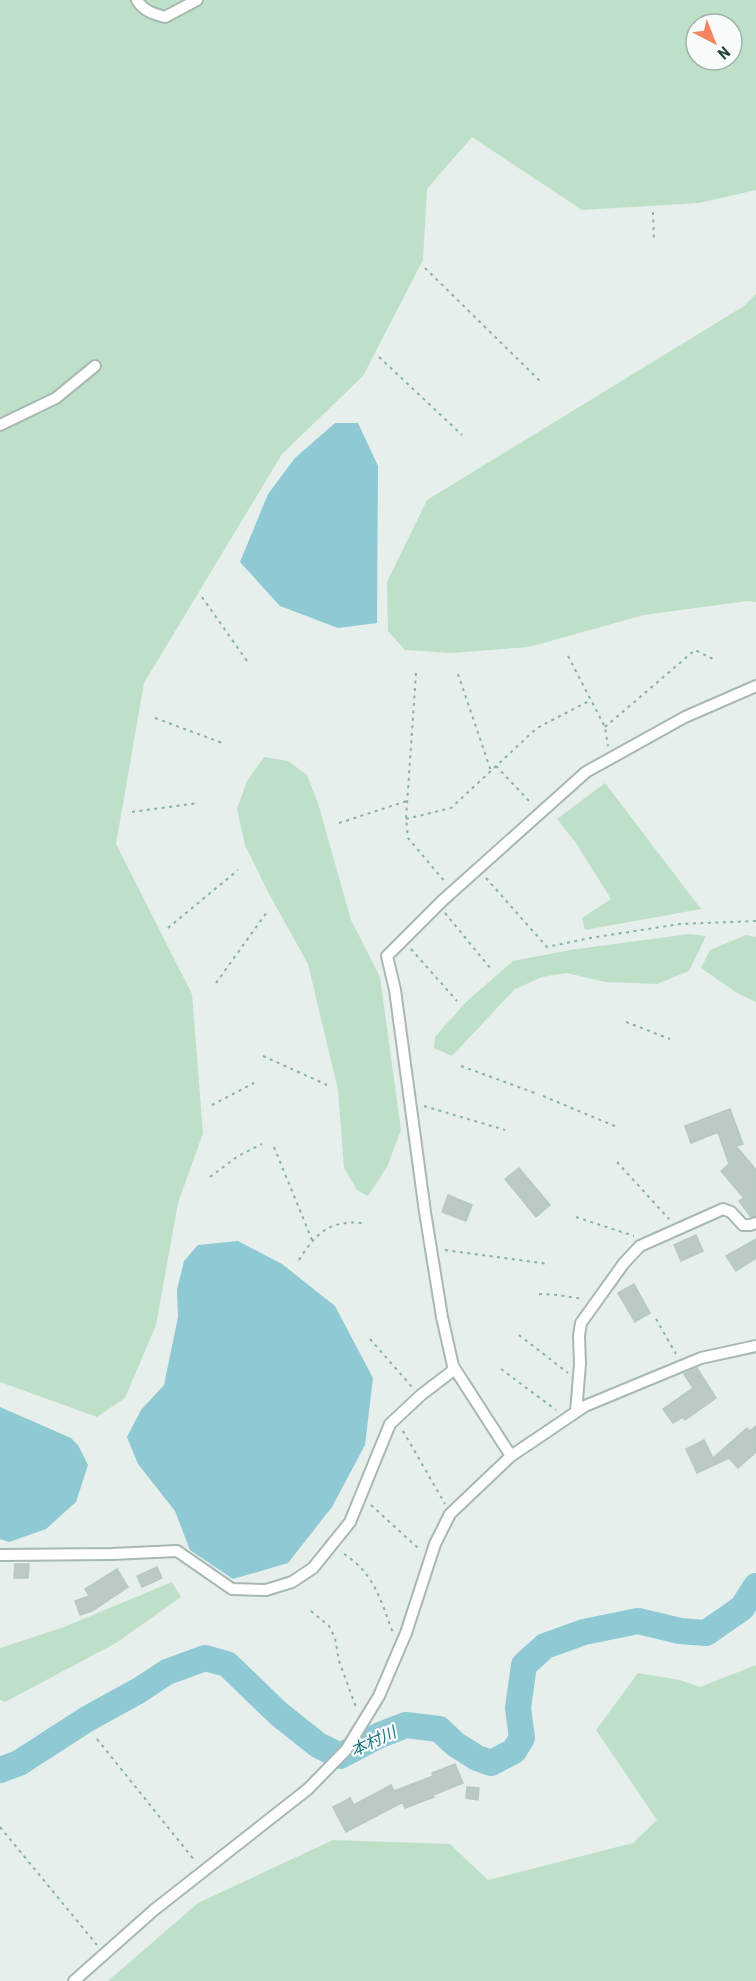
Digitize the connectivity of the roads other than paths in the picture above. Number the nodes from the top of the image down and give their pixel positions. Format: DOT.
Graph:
graph roads {
  1 [pos="137,0"];
  2 [pos="197,0"];
  3 [pos="95,366"];
  4 [pos="0,425"];
  5 [pos="756,686"];
  6 [pos="756,1223"];
  7 [pos="756,1346"];
  8 [pos="455,1369"];
  9 [pos="576,1412"];
  10 [pos="512,1456"];
  11 [pos="0,1555"];
  12 [pos="74,1981"];
  1 -- 2 [label="street"];
  3 -- 4 [label="street"];
  5 -- 8 [label="street"];
  6 -- 9 [label="street"];
  7 -- 9 [label="street"];
  8 -- 10 [label="street"];
  8 -- 11 [label="street"];
  9 -- 10 [label="street"];
  10 -- 12 [label="street"];
}
